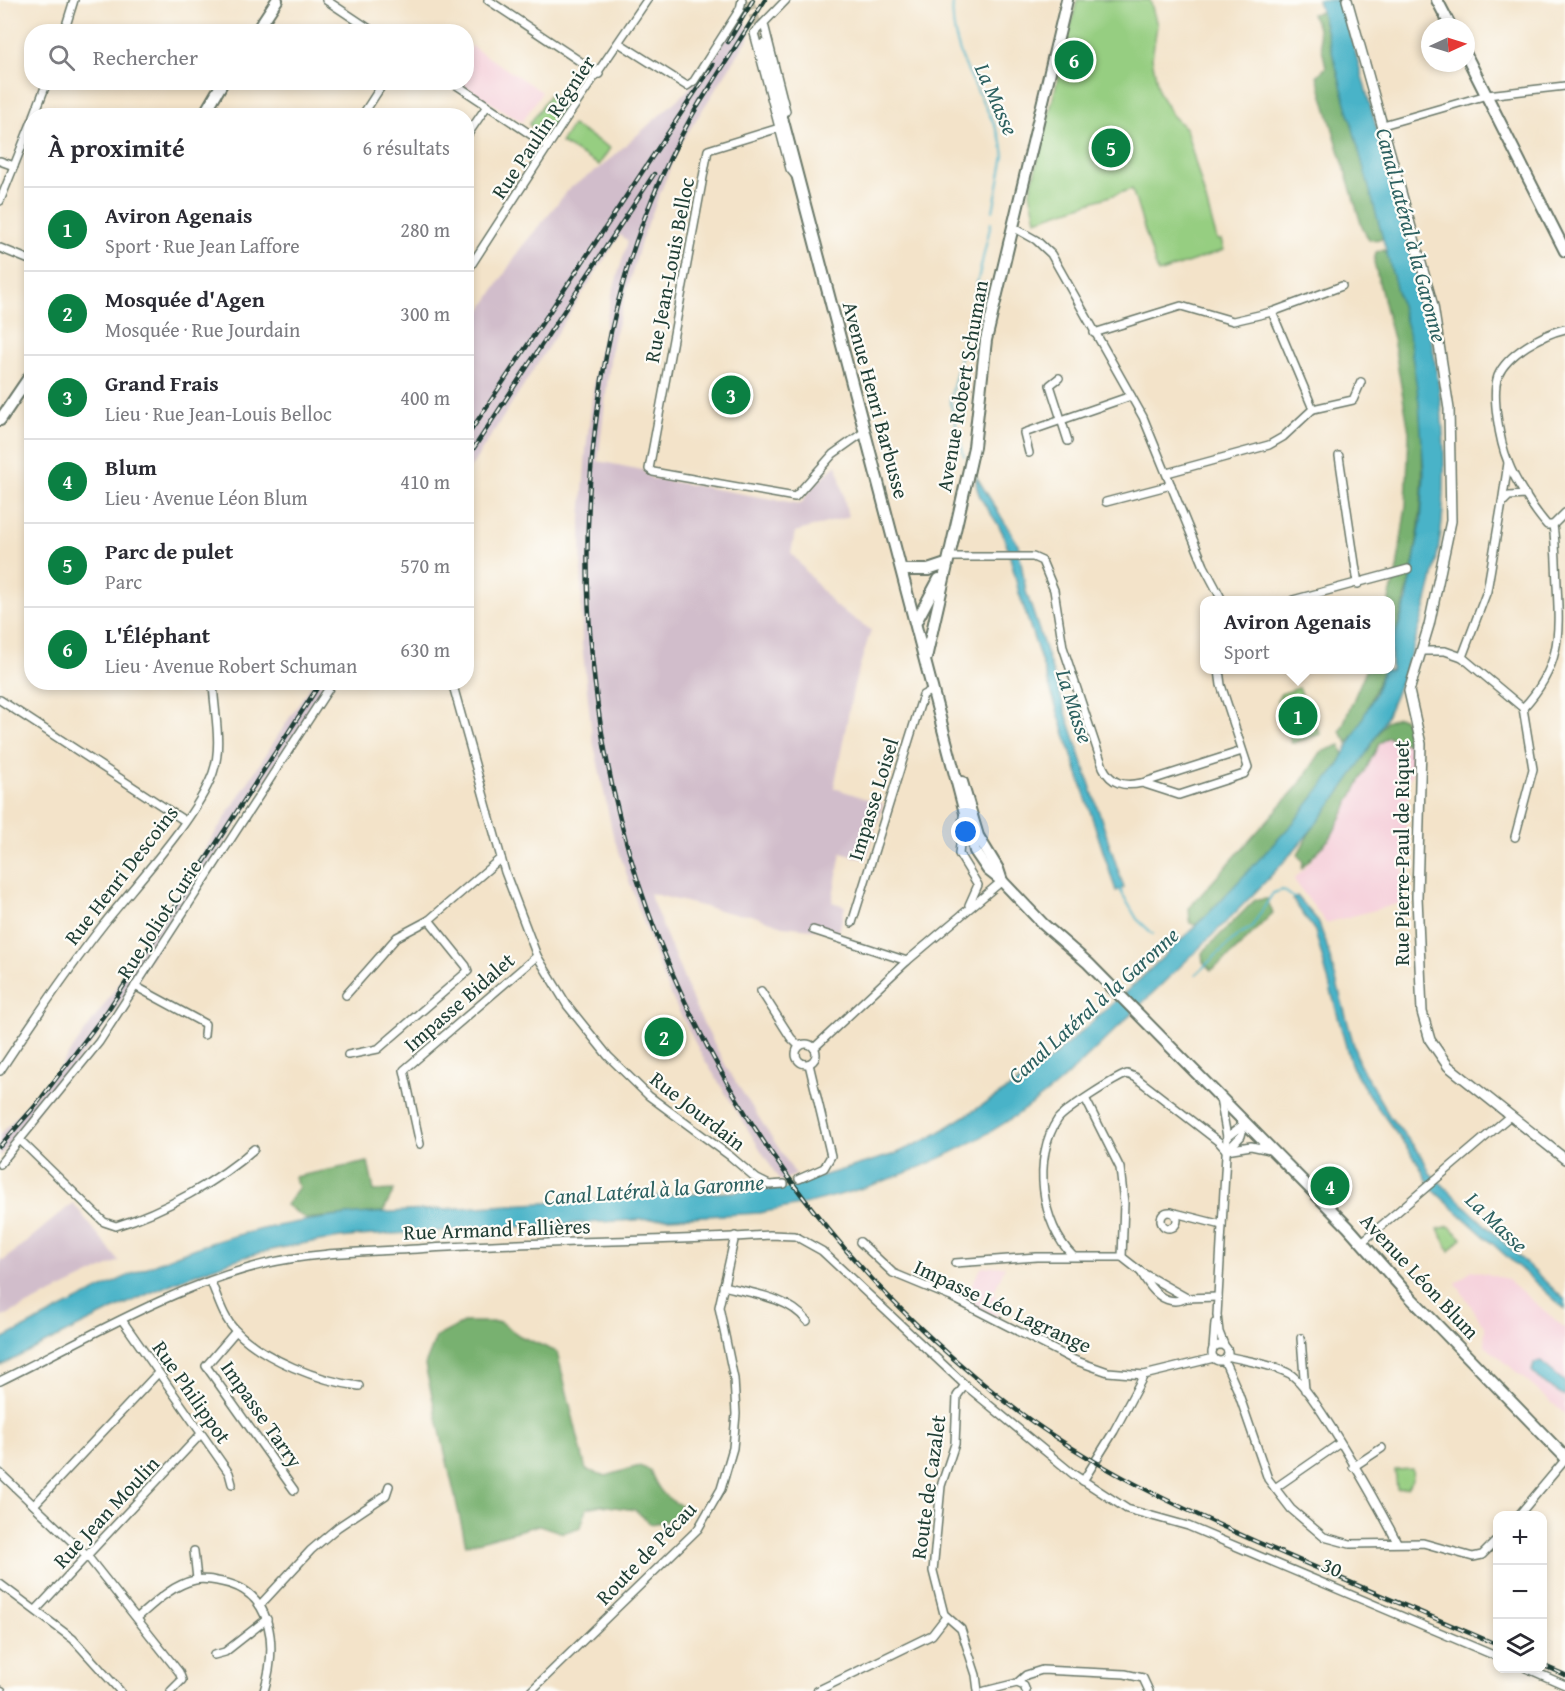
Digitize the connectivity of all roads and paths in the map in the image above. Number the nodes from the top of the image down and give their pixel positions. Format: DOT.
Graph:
graph roads {
  1 [pos="74,0"];
  2 [pos="277,0"];
  3 [pos="326,0"];
  4 [pos="488,0"];
  5 [pos="647,0"];
  6 [pos="741,0"];
  7 [pos="786,0"];
  8 [pos="1067,0"];
  9 [pos="1347,0"];
  10 [pos="1437,0"];
  11 [pos="1446,18"];
  12 [pos="66,24"];
  13 [pos="261,24"];
  14 [pos="362,24"];
  15 [pos="764,24"];
  16 [pos="619,43"];
  17 [pos="763,45"];
  18 [pos="1475,72"];
  19 [pos="599,74"];
  20 [pos="1565,86"];
  21 [pos="43,90"];
  22 [pos="219,90"];
  23 [pos="379,90"];
  24 [pos="464,90"];
  25 [pos="1487,95"];
  26 [pos="487,106"];
  27 [pos="37,108"];
  28 [pos="207,108"];
  29 [pos="367,108"];
  30 [pos="474,125"];
  31 [pos="1383,125"];
  32 [pos="779,128"];
  33 [pos="24,141"];
  34 [pos="548,146"];
  35 [pos="0,161"];
  36 [pos="14,166"];
  37 [pos="796,177"];
  38 [pos="0,201"];
  39 [pos="1013,227"];
  40 [pos="0,248"];
  41 [pos="1565,251"];
  42 [pos="24,258"];
  43 [pos="474,261"];
  44 [pos="1342,286"];
  45 [pos="1272,312"];
  46 [pos="1565,329"];
  47 [pos="1094,333"];
  48 [pos="1059,378"];
  49 [pos="1362,382"];
  50 [pos="24,386"];
  51 [pos="1131,396"];
  52 [pos="1313,410"];
  53 [pos="0,420"];
  54 [pos="1061,420"];
  55 [pos="864,432"];
  56 [pos="1068,441"];
  57 [pos="1029,453"];
  58 [pos="1339,456"];
  59 [pos="1508,463"];
  60 [pos="1167,473"];
  61 [pos="1171,485"];
  62 [pos="1526,495"];
  63 [pos="1106,502"];
  64 [pos="1502,502"];
  65 [pos="1565,513"];
  66 [pos="1553,525"];
  67 [pos="946,563"];
  68 [pos="1408,569"];
  69 [pos="902,570"];
  70 [pos="1358,584"];
  71 [pos="1220,596"];
  72 [pos="1320,596"];
  73 [pos="934,617"];
  74 [pos="917,625"];
  75 [pos="1421,651"];
  76 [pos="1462,657"];
  77 [pos="925,661"];
  78 [pos="1220,674"];
  79 [pos="213,690"];
  80 [pos="328,690"];
  81 [pos="454,690"];
  82 [pos="932,690"];
  83 [pos="0,700"];
  84 [pos="1522,708"];
  85 [pos="1242,751"];
  86 [pos="952,766"];
  87 [pos="1166,776"];
  88 [pos="1142,783"];
  89 [pos="1164,790"];
  90 [pos="963,812"];
  91 [pos="185,821"];
  92 [pos="966,825"];
  93 [pos="978,836"];
  94 [pos="1515,837"];
  95 [pos="501,858"];
  96 [pos="1002,881"];
  97 [pos="966,909"];
  98 [pos="429,920"];
  99 [pos="852,923"];
  100 [pos="813,930"];
  101 [pos="537,956"];
  102 [pos="907,961"];
  103 [pos="135,986"];
  104 [pos="761,991"];
  105 [pos="346,995"];
  106 [pos="1151,1028"];
  107 [pos="204,1035"];
  108 [pos="800,1046"];
  109 [pos="814,1048"];
  110 [pos="348,1055"];
  111 [pos="808,1064"];
  112 [pos="0,1071"];
  113 [pos="1220,1098"];
  114 [pos="1086,1100"];
  115 [pos="1510,1116"];
  116 [pos="1244,1124"];
  117 [pos="1227,1137"];
  118 [pos="21,1141"];
  119 [pos="420,1144"];
  120 [pos="254,1149"];
  121 [pos="1227,1150"];
  122 [pos="1271,1150"];
  123 [pos="1565,1159"];
  124 [pos="0,1164"];
  125 [pos="800,1179"];
  126 [pos="784,1184"];
  127 [pos="1171,1212"];
  128 [pos="1222,1225"];
  129 [pos="735,1236"];
  130 [pos="860,1242"];
  131 [pos="1362,1242"];
  132 [pos="1073,1256"];
  133 [pos="1122,1257"];
  134 [pos="955,1263"];
  135 [pos="1141,1272"];
  136 [pos="211,1282"];
  137 [pos="723,1286"];
  138 [pos="1218,1297"];
  139 [pos="1188,1298"];
  140 [pos="1216,1315"];
  141 [pos="122,1320"];
  142 [pos="807,1321"];
  143 [pos="236,1331"];
  144 [pos="1301,1338"];
  145 [pos="1225,1347"];
  146 [pos="1213,1349"];
  147 [pos="1214,1358"];
  148 [pos="1226,1358"];
  149 [pos="1303,1364"];
  150 [pos="158,1373"];
  151 [pos="1290,1374"];
  152 [pos="1144,1375"];
  153 [pos="0,1381"];
  154 [pos="965,1385"];
  155 [pos="359,1386"];
  156 [pos="1305,1390"];
  157 [pos="200,1435"];
  158 [pos="1340,1443"];
  159 [pos="1382,1448"];
  160 [pos="1565,1459"];
  161 [pos="1353,1467"];
  162 [pos="0,1473"];
  163 [pos="1083,1481"];
  164 [pos="232,1484"];
  165 [pos="389,1486"];
  166 [pos="1275,1488"];
  167 [pos="294,1490"];
  168 [pos="34,1505"];
  169 [pos="1521,1511"];
  170 [pos="1397,1542"];
  171 [pos="1493,1543"];
  172 [pos="194,1551"];
  173 [pos="88,1557"];
  174 [pos="197,1580"];
  175 [pos="0,1584"];
  176 [pos="261,1604"];
  177 [pos="36,1610"];
  178 [pos="946,1617"];
  179 [pos="137,1618"];
  180 [pos="267,1619"];
  181 [pos="214,1655"];
  182 [pos="1493,1655"];
  183 [pos="1538,1673"];
  184 [pos="1017,1683"];
  185 [pos="1565,1684"];
  186 [pos="120,1691"];
  187 [pos="171,1691"];
  188 [pos="264,1691"];
  189 [pos="531,1691"];
  190 [pos="817,1691"];
  191 [pos="978,1691"];
  192 [pos="985,1691"];
  193 [pos="1026,1691"];
  194 [pos="1149,1691"];
  1 -- 12 [label="street"];
  2 -- 13 [label="main road"];
  3 -- 14 [label="street"];
  4 -- 19 [label="street"];
  5 -- 16 [label="street, Rue Paulin Régnier"];
  6 -- 16 [label="street"];
  7 -- 15 [label="street"];
  8 -- 39 [label="main road, Avenue Robert Schuman"];
  9 -- 31 [label="street, Rue Pierre-Paul de Riquet"];
  10 -- 11 [label="main road"];
  15 -- 32 [label="street"];
  15 -- 37 [label="street"];
  16 -- 19 [label="street, Rue Paulin Régnier"];
  17 -- 37 [label="main road, Avenue Henri Barbusse"];
  18 -- 25 [label="main road"];
  19 -- 34 [label="street, Rue Paulin Régnier"];
  20 -- 25 [label="street"];
  21 -- 27 [label="street"];
  22 -- 28 [label="main road"];
  23 -- 29 [label="street"];
  24 -- 26 [label="street"];
  25 -- 31 [label="street"];
  25 -- 41 [label="main road"];
  26 -- 30 [label="street"];
  26 -- 34 [label="street"];
  31 -- 75 [label="street, Rue Pierre-Paul de Riquet"];
  32 -- 37 [label="street"];
  32 -- 55 [label="street, Rue Jean-Louis Belloc"];
  33 -- 36 [label="street"];
  34 -- 43 [label="street, Rue Paulin Régnier"];
  35 -- 36 [label="street"];
  36 -- 38 [label="street"];
  37 -- 55 [label="main road, Avenue Henri Barbusse"];
  39 -- 47 [label="street"];
  39 -- 67 [label="main road, Avenue Robert Schuman"];
  40 -- 42 [label="street"];
  44 -- 45 [label="street"];
  45 -- 47 [label="street"];
  45 -- 52 [label="street"];
  46 -- 59 [label="street"];
  47 -- 51 [label="street"];
  48 -- 54 [label="street"];
  49 -- 52 [label="street"];
  50 -- 53 [label="main road"];
  51 -- 54 [label="street"];
  51 -- 60 [label="street"];
  52 -- 60 [label="street"];
  54 -- 56 [label="street"];
  54 -- 57 [label="street"];
  55 -- 69 [label="main road, Avenue Henri Barbusse"];
  58 -- 70 [label="street"];
  59 -- 62 [label="street"];
  59 -- 64 [label="street"];
  60 -- 61 [label="street"];
  61 -- 63 [label="street"];
  61 -- 71 [label="street"];
  62 -- 64 [label="street"];
  62 -- 66 [label="street"];
  64 -- 76 [label="street"];
  65 -- 66 [label="street"];
  66 -- 84 [label="street"];
  67 -- 69 [label="main road"];
  67 -- 73 [label="main road, Avenue Robert Schuman"];
  67 -- 74 [label="main road, Avenue Robert Schuman"];
  67 -- 88 [label="street"];
  68 -- 70 [label="street"];
  69 -- 74 [label="main road, Avenue Henri Barbusse"];
  70 -- 72 [label="street"];
  73 -- 74 [label="main road"];
  73 -- 77 [label="main road, Avenue Robert Schuman"];
  74 -- 77 [label="main road, Avenue Henri Barbusse"];
  75 -- 76 [label="street"];
  75 -- 115 [label="street, Rue Pierre-Paul de Riquet"];
  76 -- 84 [label="street"];
  77 -- 82 [label="main road, Avenue Henri Barbusse"];
  78 -- 85 [label="street"];
  79 -- 91 [label="street, Rue Henri Descoins"];
  80 -- 103 [label="street, Rue Joliot Curie"];
  81 -- 95 [label="street, Rue Jourdain"];
  82 -- 86 [label="main road, Avenue Henri Barbusse"];
  82 -- 99 [label="street, Impasse Loisel"];
  83 -- 91 [label="street"];
  84 -- 94 [label="street"];
  85 -- 87 [label="street"];
  85 -- 89 [label="street"];
  86 -- 90 [label="main road, Avenue Henri Barbusse"];
  86 -- 93 [label="main road, Avenue Henri Barbusse"];
  87 -- 88 [label="street"];
  87 -- 89 [label="street"];
  88 -- 89 [label="street"];
  90 -- 92 [label="main road, Avenue Henri Barbusse"];
  90 -- 97 [label="street"];
  91 -- 112 [label="street, Rue Henri Descoins"];
  92 -- 93 [label="main road"];
  92 -- 96 [label="main road, Avenue Henri Barbusse"];
  93 -- 96 [label="main road, Avenue Henri Barbusse"];
  95 -- 98 [label="street"];
  95 -- 101 [label="street, Rue Jourdain"];
  96 -- 97 [label="street"];
  96 -- 106 [label="main road, Avenue Henri Barbusse"];
  97 -- 102 [label="street"];
  98 -- 105 [label="street"];
  98 -- 110 [label="street"];
  100 -- 102 [label="street"];
  101 -- 119 [label="street, Impasse Bidalet"];
  101 -- 126 [label="street, Rue Jourdain"];
  102 -- 109 [label="street"];
  103 -- 107 [label="street"];
  103 -- 118 [label="street, Rue Joliot Curie"];
  104 -- 108 [label="street"];
  106 -- 113 [label="main road, Avenue Léon Blum"];
  108 -- 109 [label="street"];
  108 -- 111 [label="street"];
  109 -- 111 [label="street"];
  111 -- 125 [label="street"];
  113 -- 116 [label="main road, Avenue Léon Blum"];
  113 -- 117 [label="street"];
  114 -- 121 [label="street"];
  114 -- 132 [label="street"];
  114 -- 133 [label="street"];
  115 -- 123 [label="street, Rue Pierre-Paul de Riquet"];
  115 -- 131 [label="street"];
  116 -- 117 [label="street"];
  116 -- 121 [label="street"];
  116 -- 122 [label="main road, Avenue Léon Blum"];
  117 -- 121 [label="street"];
  118 -- 120 [label="street"];
  118 -- 124 [label="street, Rue Joliot Curie"];
  121 -- 122 [label="street"];
  121 -- 128 [label="street"];
  122 -- 131 [label="main road, Avenue Léon Blum"];
  127 -- 128 [label="street"];
  128 -- 138 [label="street"];
  129 -- 136 [label="street, Rue Armand Fallières"];
  129 -- 137 [label="street, Route de Pécau"];
  129 -- 154 [label="street, Rue Armand Fallières"];
  130 -- 152 [label="street, Impasse Léo Lagrange"];
  131 -- 160 [label="main road, Avenue Léon Blum"];
  132 -- 133 [label="street"];
  132 -- 134 [label="street"];
  133 -- 135 [label="street"];
  135 -- 139 [label="street"];
  135 -- 139 [label="street"];
  136 -- 141 [label="street, Rue Armand Fallières"];
  136 -- 143 [label="street"];
  137 -- 142 [label="street"];
  137 -- 189 [label="street, Route de Pécau"];
  138 -- 139 [label="street"];
  138 -- 140 [label="street"];
  140 -- 145 [label="street"];
  140 -- 146 [label="street"];
  141 -- 150 [label="street, Rue Philippot"];
  141 -- 153 [label="street, Rue Armand Fallières"];
  143 -- 155 [label="street"];
  143 -- 167 [label="street, Impasse Tarry"];
  144 -- 149 [label="street"];
  145 -- 146 [label="street"];
  145 -- 148 [label="street"];
  146 -- 147 [label="street"];
  147 -- 148 [label="street"];
  147 -- 152 [label="street, Impasse Léo Lagrange"];
  148 -- 151 [label="street"];
  148 -- 166 [label="street"];
  149 -- 151 [label="street"];
  149 -- 156 [label="street"];
  150 -- 157 [label="street, Rue Philippot"];
  150 -- 168 [label="street"];
  151 -- 156 [label="street"];
  152 -- 163 [label="street"];
  154 -- 163 [label="street, Rue Armand Fallières"];
  154 -- 178 [label="street, Route de Cazalet"];
  156 -- 158 [label="street"];
  157 -- 164 [label="street, Rue Philippot"];
  157 -- 173 [label="street, Rue Jean Moulin"];
  158 -- 161 [label="street"];
  158 -- 166 [label="street"];
  159 -- 161 [label="street"];
  160 -- 169 [label="street"];
  161 -- 170 [label="street"];
  162 -- 168 [label="street"];
  163 -- 182 [label="street, 30"];
  165 -- 176 [label="street"];
  166 -- 170 [label="street"];
  168 -- 173 [label="street"];
  170 -- 171 [label="street"];
  172 -- 174 [label="street"];
  173 -- 177 [label="street, Rue Jean Moulin"];
  173 -- 179 [label="street"];
  174 -- 176 [label="street"];
  174 -- 179 [label="street"];
  175 -- 177 [label="street"];
  176 -- 180 [label="street"];
  177 -- 186 [label="street"];
  178 -- 190 [label="street"];
  178 -- 191 [label="street, Route de Cazalet"];
  179 -- 187 [label="street"];
  180 -- 181 [label="street"];
  180 -- 188 [label="street"];
  183 -- 185 [label="street"];
  184 -- 192 [label="street"];
  184 -- 193 [label="street"];
  184 -- 194 [label="street"];
}
